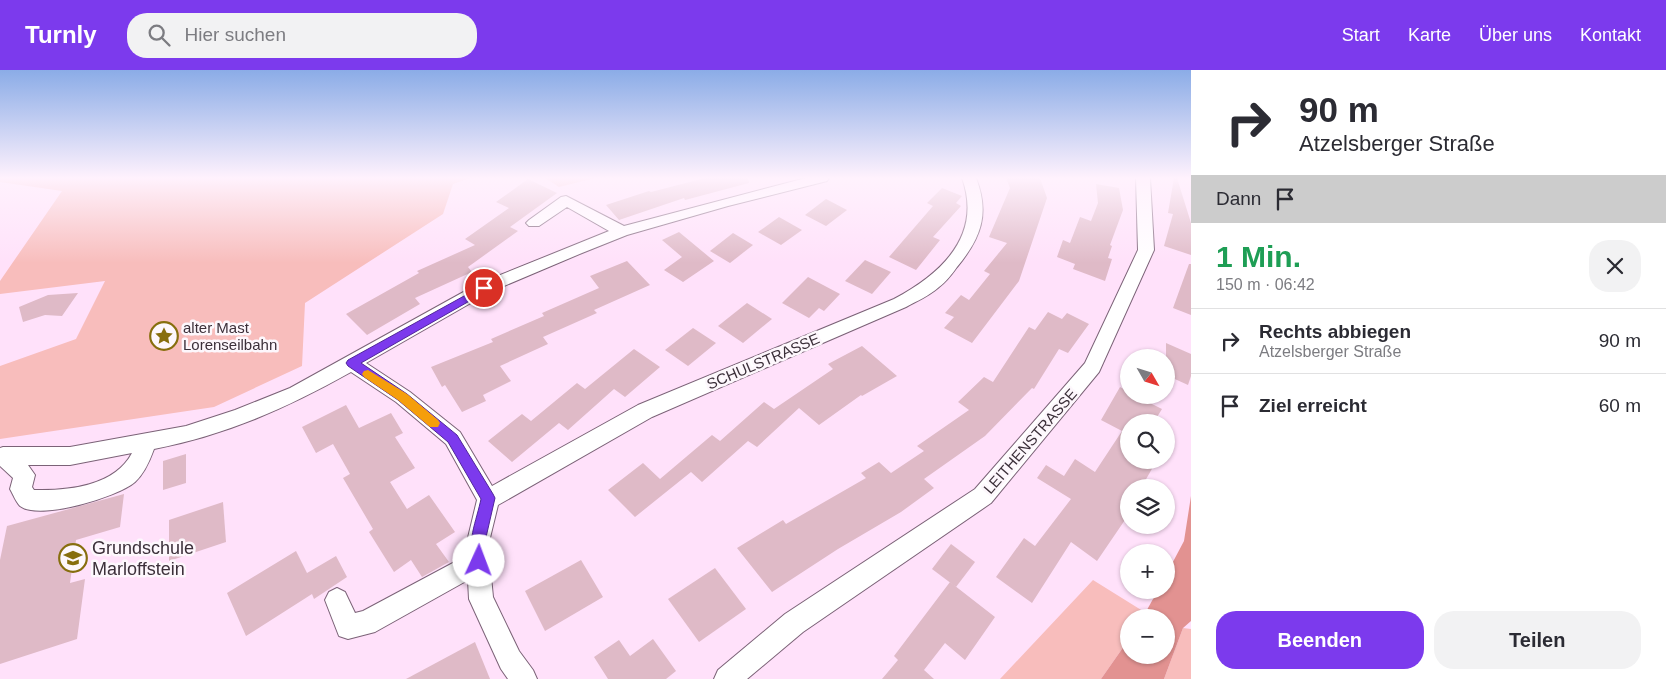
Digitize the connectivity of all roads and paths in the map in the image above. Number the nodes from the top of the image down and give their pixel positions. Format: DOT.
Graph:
graph roads {
  1 [pos="557,206"];
  2 [pos="577,206"];
  3 [pos="711,206"];
  4 [pos="977,206"];
  5 [pos="1144,206"];
  6 [pos="534,223"];
  7 [pos="622,232"];
  8 [pos="352,363"];
  9 [pos="146,442"];
  10 [pos="2,457"];
  11 [pos="488,498"];
  12 [pos="479,561"];
  13 [pos="337,600"];
  14 [pos="524,679"];
  15 [pos="727,679"];
  1 -- 6 [label="street"];
  2 -- 7 [label="street"];
  3 -- 7 [label="street"];
  4 -- 11 [label="street, SCHULSTRASSE"];
  5 -- 15 [label="street, LEITHENSTRASSE"];
  7 -- 8 [label="street"];
  8 -- 9 [label="street"];
  8 -- 11 [label="street"];
  9 -- 10 [label="street"];
  9 -- 10 [label="street"];
  11 -- 12 [label="street"];
  12 -- 13 [label="street"];
  12 -- 14 [label="street"];
}
